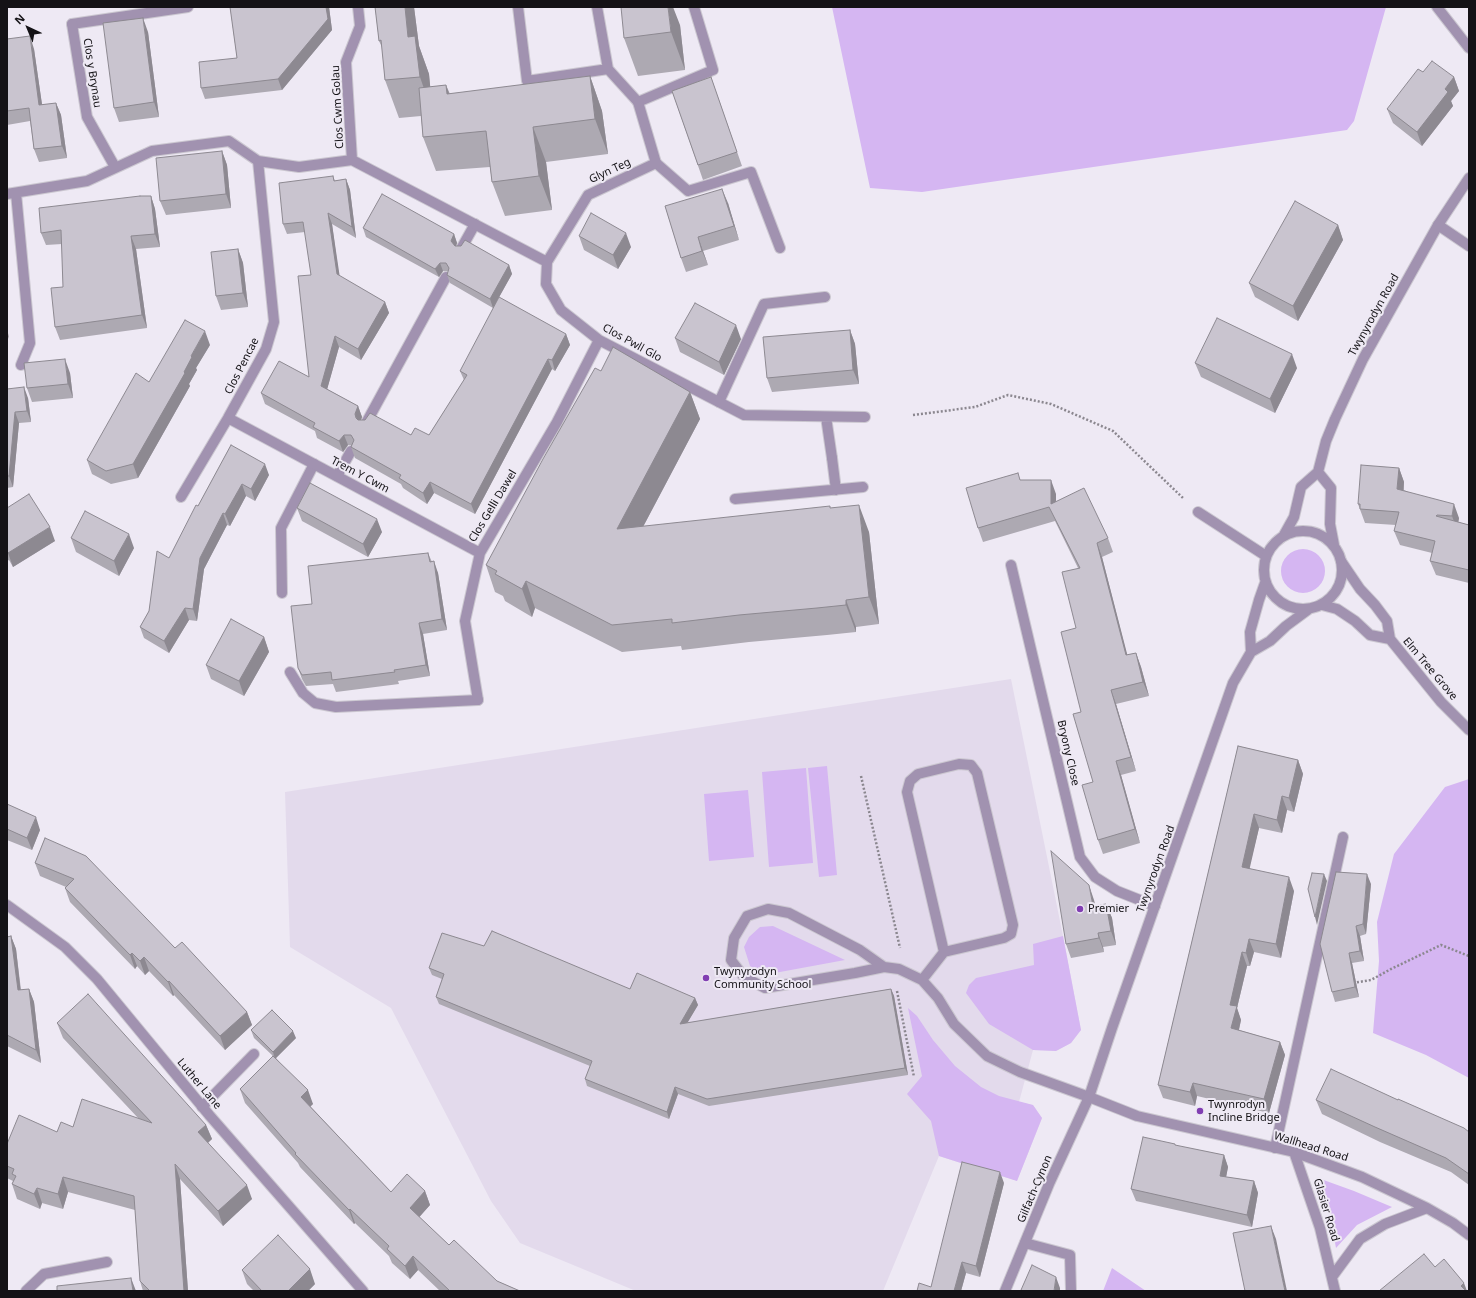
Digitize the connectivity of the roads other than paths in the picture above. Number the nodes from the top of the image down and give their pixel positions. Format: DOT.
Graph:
graph roads {
  1 [pos="188,7"];
  2 [pos="358,7"];
  3 [pos="518,7"];
  4 [pos="597,7"];
  5 [pos="694,7"];
  6 [pos="1437,7"];
  7 [pos="1469,48"];
  8 [pos="608,69"];
  9 [pos="638,102"];
  10 [pos="352,160"];
  11 [pos="258,161"];
  12 [pos="656,163"];
  13 [pos="115,168"];
  14 [pos="1469,178"];
  15 [pos="12,194"];
  16 [pos="475,224"];
  17 [pos="1438,225"];
  18 [pos="1469,246"];
  19 [pos="780,248"];
  20 [pos="461,249"];
  21 [pos="547,262"];
  22 [pos="446,277"];
  23 [pos="825,297"];
  24 [pos="599,340"];
  25 [pos="21,364"];
  26 [pos="719,402"];
  27 [pos="826,417"];
  28 [pos="865,417"];
  29 [pos="228,418"];
  30 [pos="365,425"];
  31 [pos="351,451"];
  32 [pos="314,464"];
  33 [pos="1318,472"];
  34 [pos="337,476"];
  35 [pos="863,487"];
  36 [pos="836,490"];
  37 [pos="181,497"];
  38 [pos="735,499"];
  39 [pos="1198,512"];
  40 [pos="1284,535"];
  41 [pos="1334,546"];
  42 [pos="480,553"];
  43 [pos="1266,556"];
  44 [pos="1341,561"];
  45 [pos="1011,565"];
  46 [pos="1265,583"];
  47 [pos="282,593"];
  48 [pos="1322,605"];
  49 [pos="1309,610"];
  50 [pos="1390,640"];
  51 [pos="1251,652"];
  52 [pos="290,672"];
  53 [pos="1469,730"];
  54 [pos="1343,838"];
  55 [pos="7,905"];
  56 [pos="1155,906"];
  57 [pos="944,952"];
  58 [pos="884,967"];
  59 [pos="922,980"];
  60 [pos="254,1054"];
  61 [pos="1089,1097"];
  62 [pos="202,1107"];
  63 [pos="1275,1148"];
  64 [pos="1294,1152"];
  65 [pos="1427,1208"];
  66 [pos="1469,1234"];
  67 [pos="1025,1243"];
  68 [pos="107,1262"];
  69 [pos="1332,1277"];
  70 [pos="26,1291"];
  71 [pos="363,1291"];
  72 [pos="1005,1291"];
  73 [pos="1070,1291"];
  74 [pos="1334,1291"];
  1 -- 13 [label="street, Clos y Brynau"];
  2 -- 10 [label="street, Clos Cwm Golau"];
  3 -- 8 [label="street"];
  4 -- 8 [label="street"];
  5 -- 9 [label="street"];
  6 -- 7 [label="street"];
  8 -- 9 [label="street"];
  9 -- 12 [label="street"];
  10 -- 11 [label="street"];
  10 -- 16 [label="street"];
  11 -- 13 [label="street"];
  11 -- 29 [label="street, Clos Pencae"];
  12 -- 19 [label="street"];
  12 -- 21 [label="street, Glyn Teg"];
  13 -- 15 [label="street"];
  14 -- 17 [label="street, Twynyrodyn Road"];
  15 -- 25 [label="street"];
  16 -- 20 [label="street"];
  16 -- 21 [label="street"];
  17 -- 18 [label="street"];
  17 -- 33 [label="street, Twynyrodyn Road"];
  21 -- 24 [label="street, Clos Pwll Glo"];
  22 -- 30 [label="street"];
  23 -- 26 [label="street"];
  24 -- 26 [label="street, Clos Pwll Glo"];
  24 -- 42 [label="street, Clos Gelli Dawel"];
  26 -- 27 [label="street, Clos Pwll Glo"];
  27 -- 28 [label="street, Clos Pwll Glo"];
  27 -- 36 [label="street"];
  29 -- 32 [label="street, Trem Y Cwm"];
  29 -- 37 [label="street, Clos Pencae"];
  31 -- 34 [label="street"];
  32 -- 34 [label="street, Trem Y Cwm"];
  32 -- 47 [label="street"];
  33 -- 40 [label="street"];
  33 -- 41 [label="street, Twynyrodyn Road"];
  34 -- 42 [label="street, Trem Y Cwm"];
  35 -- 36 [label="street"];
  36 -- 38 [label="street"];
  39 -- 43 [label="street"];
  40 -- 41 [label="street, Twynyrodyn Road"];
  40 -- 43 [label="street"];
  41 -- 44 [label="street, Twynyrodyn Road"];
  42 -- 52 [label="street, Clos Gelli Dawel"];
  43 -- 46 [label="street"];
  44 -- 48 [label="street, Twynyrodyn Road"];
  44 -- 50 [label="street, Elm Tree Grove"];
  45 -- 56 [label="street, Bryony Close"];
  46 -- 49 [label="street"];
  46 -- 51 [label="street"];
  48 -- 49 [label="street, Twynyrodyn Road"];
  48 -- 50 [label="street, Elm Tree Grove"];
  49 -- 51 [label="street, Twynyrodyn Road"];
  50 -- 53 [label="street, Elm Tree Grove"];
  51 -- 56 [label="street, Twynyrodyn Road"];
  54 -- 63 [label="street"];
  55 -- 62 [label="street, Luther Lane"];
  56 -- 61 [label="street, Twynyrodyn Road"];
  57 -- 57 [label="street"];
  57 -- 59 [label="street"];
  58 -- 58 [label="street"];
  58 -- 59 [label="street"];
  59 -- 61 [label="street, Wallhead Road"];
  60 -- 62 [label="street"];
  61 -- 63 [label="street, Wallhead Road"];
  61 -- 67 [label="street, Gilfach-Cynon"];
  62 -- 71 [label="street, Luther Lane"];
  63 -- 64 [label="street, Wallhead Road"];
  64 -- 65 [label="street, Wallhead Road"];
  64 -- 69 [label="street, Glasier Road"];
  65 -- 66 [label="street, Wallhead Road"];
  65 -- 69 [label="street, Glasier Road"];
  67 -- 72 [label="street, Gilfach-Cynon"];
  67 -- 73 [label="street"];
  68 -- 70 [label="street"];
  69 -- 74 [label="street, Glasier Road"];
}
